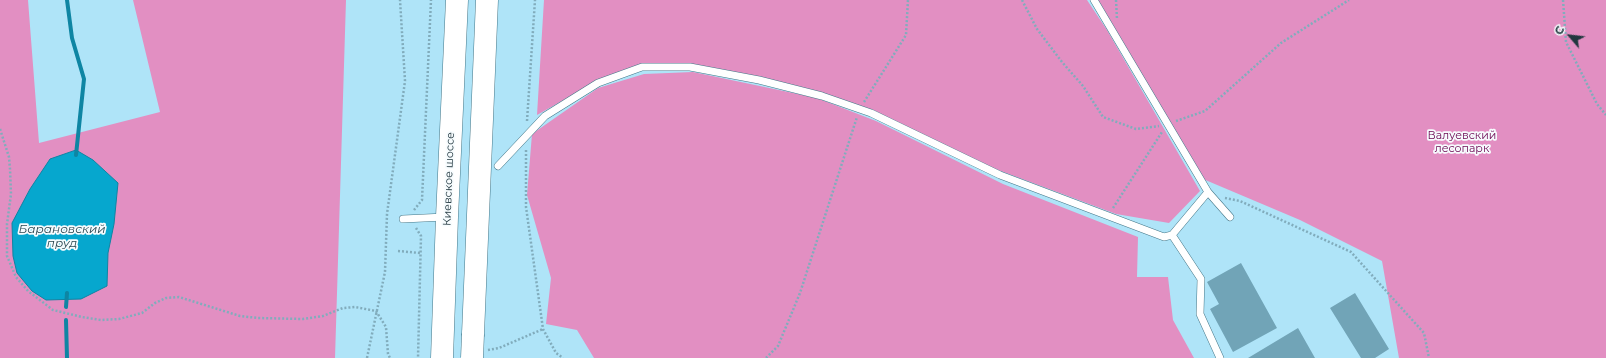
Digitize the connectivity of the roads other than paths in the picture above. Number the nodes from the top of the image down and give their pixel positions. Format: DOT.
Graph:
graph roads {
  1 [pos="457,0"];
  2 [pos="487,0"];
  3 [pos="1095,1"];
  4 [pos="498,166"];
  5 [pos="1210,194"];
  6 [pos="447,217"];
  7 [pos="1230,217"];
  8 [pos="404,219"];
  9 [pos="1172,235"];
  10 [pos="477,348"];
  11 [pos="442,358"];
  12 [pos="1220,358"];
  1 -- 6 [label="highway, Киевское шоссе"];
  2 -- 10 [label="highway"];
  3 -- 5 [label="lane"];
  4 -- 9 [label="lane"];
  5 -- 7 [label="lane"];
  5 -- 9 [label="lane"];
  6 -- 8 [label="lane"];
  6 -- 11 [label="highway, Киевское шоссе"];
  9 -- 12 [label="lane"];
}
